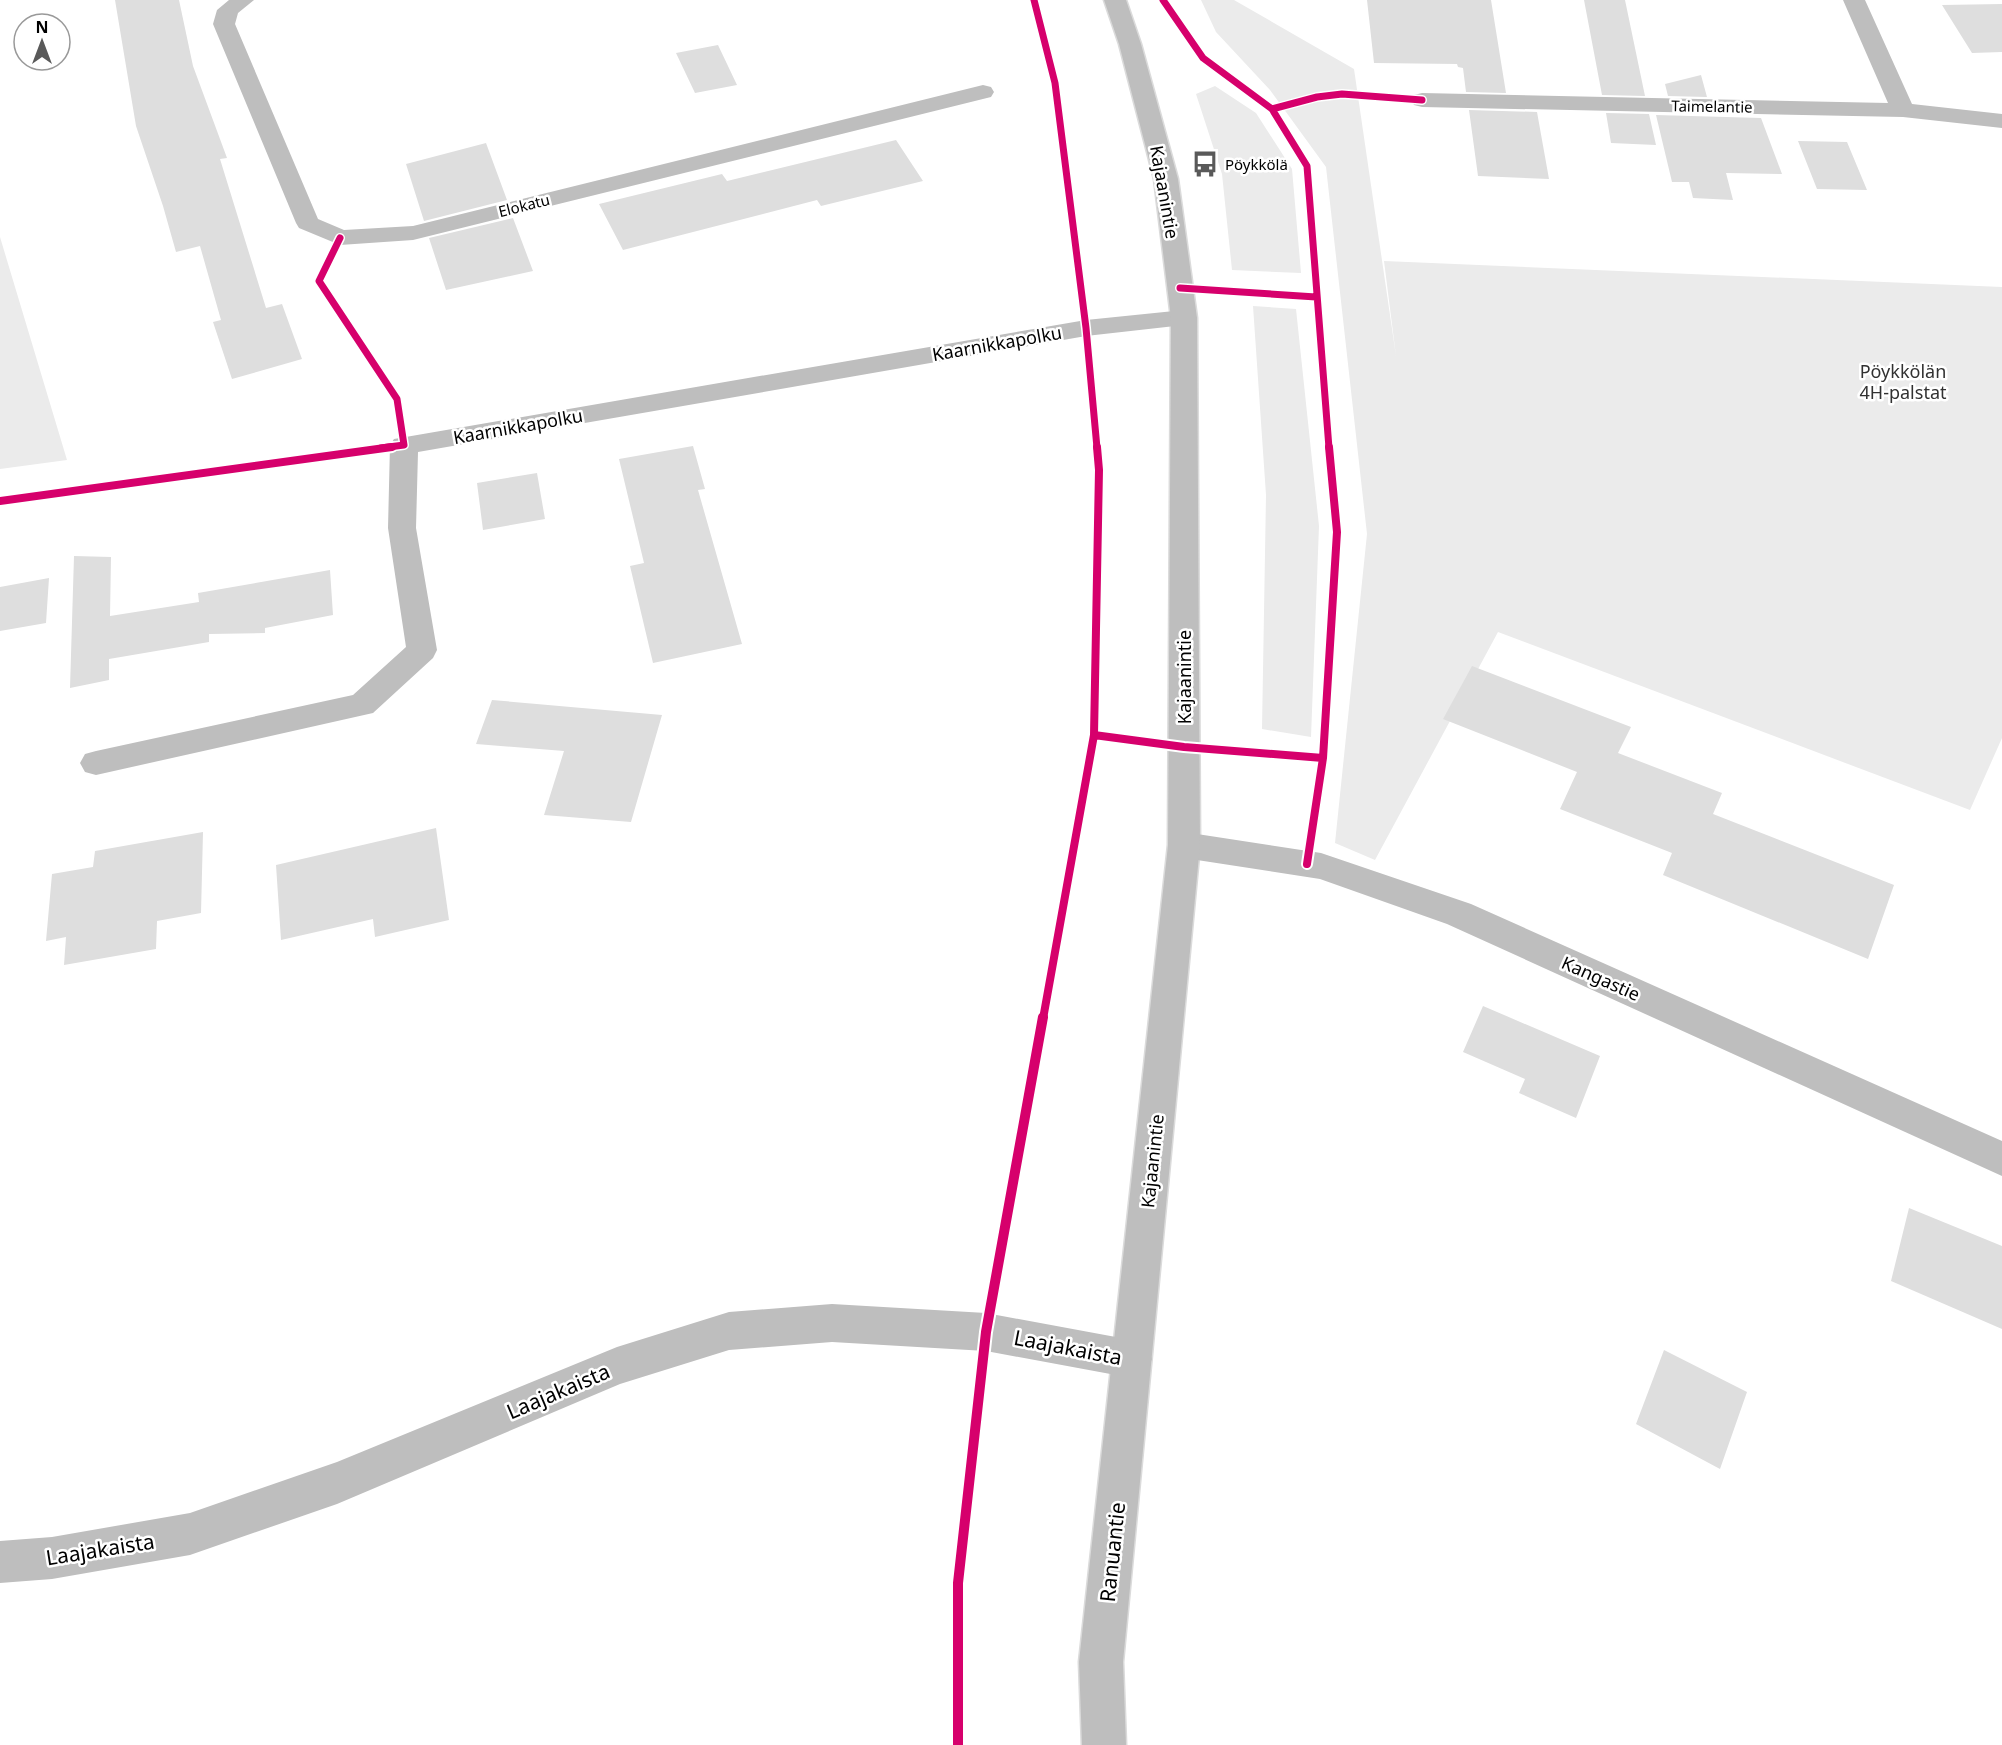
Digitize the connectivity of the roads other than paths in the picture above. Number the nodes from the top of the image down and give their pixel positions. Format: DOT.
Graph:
graph roads {
  1 [pos="243,0"];
  2 [pos="1114,0"];
  3 [pos="1854,0"];
  4 [pos="983,92"];
  5 [pos="1422,100"];
  6 [pos="1903,110"];
  7 [pos="2002,121"];
  8 [pos="1184,318"];
  9 [pos="96,763"];
  10 [pos="1184,845"];
  11 [pos="2002,1159"];
  12 [pos="1132,1359"];
  13 [pos="0,1562"];
  14 [pos="1104,1745"];
  1 -- 4 [label="street, Elokatu"];
  2 -- 8 [label="street, Kajaanintie"];
  3 -- 6 [label="street"];
  5 -- 6 [label="street, Taimelantie"];
  6 -- 7 [label="street, Taimelantie"];
  8 -- 9 [label="street, Kaarnikkapolku"];
  8 -- 10 [label="street, Kajaanintie"];
  10 -- 11 [label="street, Kangastie"];
  10 -- 12 [label="street, Kajaanintie"];
  12 -- 13 [label="street, Laajakaista"];
  12 -- 14 [label="street, Ranuantie"];
}
